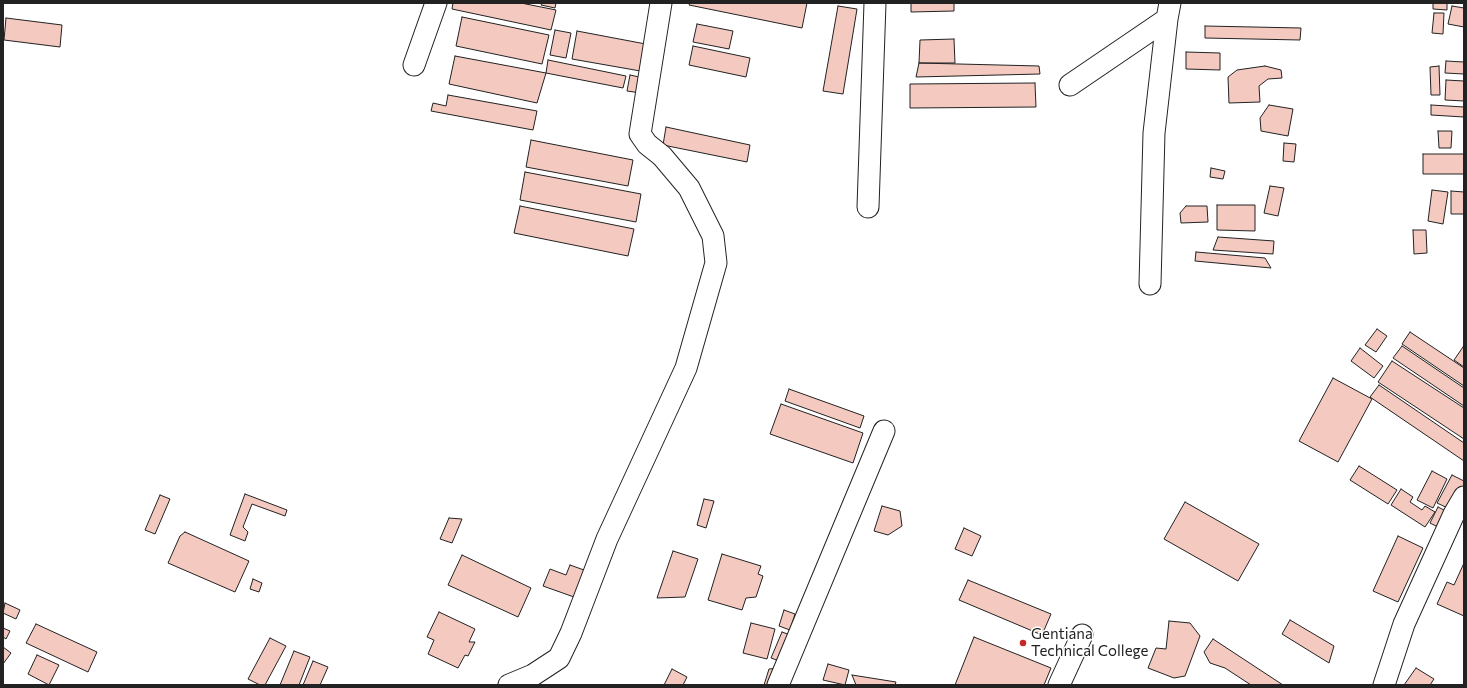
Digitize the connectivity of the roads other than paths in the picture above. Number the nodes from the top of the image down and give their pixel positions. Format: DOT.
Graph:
graph roads {
  1 [pos="436,3"];
  2 [pos="661,3"];
  3 [pos="875,3"];
  4 [pos="1169,11"];
  5 [pos="414,65"];
  6 [pos="1070,86"];
  7 [pos="868,207"];
  8 [pos="1150,284"];
  9 [pos="884,431"];
  10 [pos="1464,497"];
  11 [pos="1082,635"];
  12 [pos="509,685"];
  13 [pos="778,685"];
  14 [pos="1059,685"];
  15 [pos="1384,685"];
  1 -- 5 [label="street"];
  2 -- 12 [label="street"];
  3 -- 7 [label="street"];
  4 -- 6 [label="street"];
  4 -- 8 [label="street"];
  9 -- 13 [label="street"];
  10 -- 15 [label="street"];
  11 -- 14 [label="street"];
}
